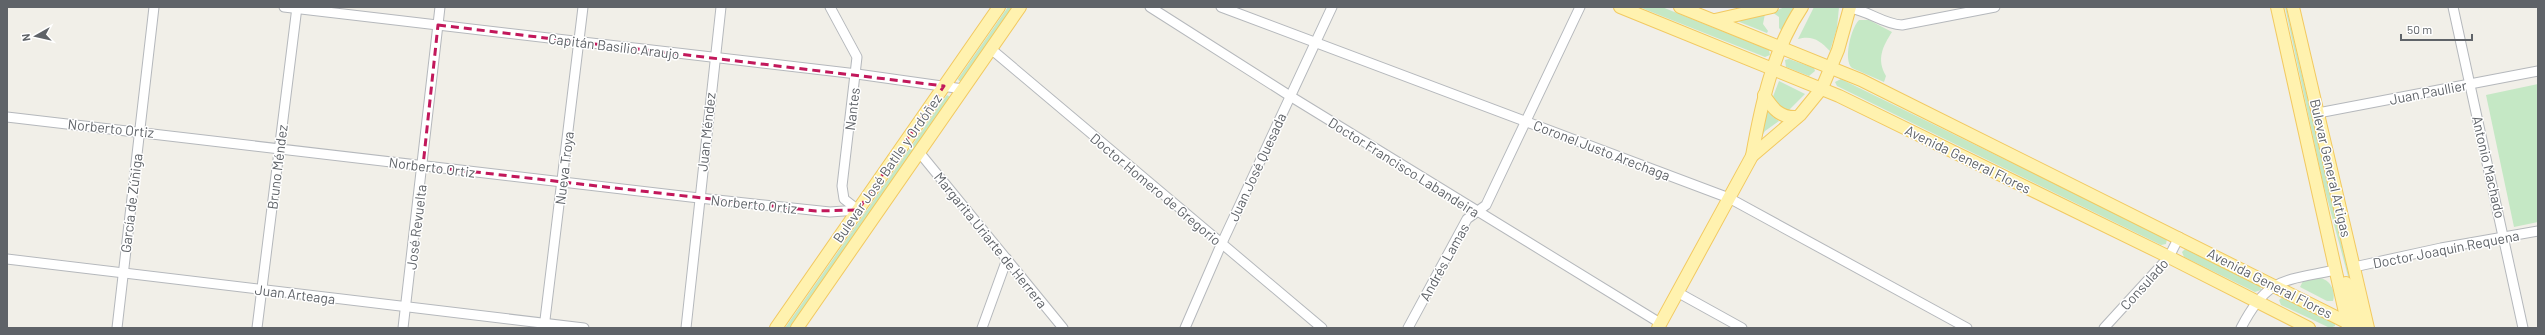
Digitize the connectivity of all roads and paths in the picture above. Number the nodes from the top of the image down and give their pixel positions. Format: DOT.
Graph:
graph roads {
  1 [pos="154,7"];
  2 [pos="284,7"];
  3 [pos="440,7"];
  4 [pos="583,7"];
  5 [pos="721,7"];
  6 [pos="830,7"];
  7 [pos="999,7"];
  8 [pos="1020,7"];
  9 [pos="1150,7"];
  10 [pos="1221,7"];
  11 [pos="1332,7"];
  12 [pos="1580,7"];
  13 [pos="1620,7"];
  14 [pos="1680,7"];
  15 [pos="1772,7"];
  16 [pos="1802,7"];
  17 [pos="1850,7"];
  18 [pos="1995,7"];
  19 [pos="2277,7"];
  20 [pos="2293,7"];
  21 [pos="2453,7"];
  22 [pos="297,8"];
  23 [pos="1712,20"];
  24 [pos="438,25"];
  25 [pos="578,41"];
  26 [pos="1315,42"];
  27 [pos="1782,48"];
  28 [pos="991,49"];
  29 [pos="714,58"];
  30 [pos="1831,68"];
  31 [pos="1774,69"];
  32 [pos="2538,71"];
  33 [pos="857,74"];
  34 [pos="2470,84"];
  35 [pos="944,86"];
  36 [pos="1822,88"];
  37 [pos="963,89"];
  38 [pos="1764,95"];
  39 [pos="1290,96"];
  40 [pos="2318,113"];
  41 [pos="7,117"];
  42 [pos="1797,117"];
  43 [pos="1527,122"];
  44 [pos="139,131"];
  45 [pos="279,149"];
  46 [pos="919,152"];
  47 [pos="1752,156"];
  48 [pos="423,166"];
  49 [pos="562,183"];
  50 [pos="699,198"];
  51 [pos="1729,198"];
  52 [pos="858,210"];
  53 [pos="1477,212"];
  54 [pos="2538,231"];
  55 [pos="2179,237"];
  56 [pos="2505,238"];
  57 [pos="1221,245"];
  58 [pos="2331,251"];
  59 [pos="2169,257"];
  60 [pos="7,259"];
  61 [pos="1007,259"];
  62 [pos="2354,267"];
  63 [pos="2335,270"];
  64 [pos="123,273"];
  65 [pos="2274,284"];
  66 [pos="262,290"];
  67 [pos="1677,292"];
  68 [pos="2257,301"];
  69 [pos="406,308"];
  70 [pos="544,326"];
  71 [pos="1659,326"];
  72 [pos="2348,326"];
  73 [pos="117,328"];
  74 [pos="257,328"];
  75 [pos="403,328"];
  76 [pos="584,328"];
  77 [pos="686,328"];
  78 [pos="776,328"];
  79 [pos="797,328"];
  80 [pos="982,328"];
  81 [pos="1063,328"];
  82 [pos="1185,328"];
  83 [pos="1322,328"];
  84 [pos="1408,328"];
  85 [pos="1742,328"];
  86 [pos="1967,328"];
  87 [pos="2104,328"];
  88 [pos="2241,328"];
  89 [pos="2309,328"];
  90 [pos="2358,328"];
  91 [pos="2368,328"];
  92 [pos="2523,328"];
  1 -- 44 [label="street, García de Zúñiga"];
  2 -- 22 [label="street, Capitán Basilio Araujo"];
  3 -- 24 [label="street, José Revuelta"];
  4 -- 25 [label="street, Nueva Troya"];
  5 -- 29 [label="street, Juan Méndez"];
  6 -- 33 [label="street, Nantes"];
  7 -- 35 [label="main road, Bulevar José Batlle y Ordóñez"];
  8 -- 28 [label="main road, Bulevar José Batlle y Ordóñez"];
  9 -- 39 [label="street, Doctor Francisco Labandeira"];
  10 -- 26 [label="street, Coronel Justo Arechaga"];
  11 -- 26 [label="street, Juan José Quesada"];
  12 -- 43 [label="street, Andrés Lamas"];
  13 -- 31 [label="main road, Avenida General Flores"];
  14 -- 23 [label="main road, Avenida General Flores"];
  15 -- 23 [label="main road"];
  16 -- 27 [label="main road"];
  17 -- 18 [label="street"];
  17 -- 30 [label="main road"];
  19 -- 58 [label="main road, Bulevar General Artigas"];
  20 -- 40 [label="main road, Bulevar General Artigas"];
  21 -- 34 [label="street, Antonio Machado"];
  22 -- 24 [label="street, Capitán Basilio Araujo"];
  22 -- 45 [label="street, Bruno Méndez"];
  23 -- 27 [label="main road, Avenida General Flores"];
  24 -- 25 [label="street, Capitán Basilio Araujo"];
  24 -- 48 [label="street, José Revuelta"];
  25 -- 29 [label="street, Capitán Basilio Araujo"];
  25 -- 49 [label="street, Nueva Troya"];
  26 -- 39 [label="street, Juan José Quesada"];
  26 -- 43 [label="street, Coronel Justo Arechaga"];
  27 -- 30 [label="main road, Avenida General Flores"];
  27 -- 31 [label="main road"];
  28 -- 37 [label="main road, Bulevar José Batlle y Ordóñez"];
  28 -- 57 [label="street, Doctor Homero de Gregorio"];
  29 -- 33 [label="street, Capitán Basilio Araujo"];
  29 -- 50 [label="street, Juan Méndez"];
  30 -- 36 [label="main road"];
  30 -- 55 [label="main road, Avenida General Flores"];
  31 -- 36 [label="main road, Avenida General Flores"];
  31 -- 38 [label="main road"];
  32 -- 34 [label="street, Juan Paullier"];
  33 -- 35 [label="street, Capitán Basilio Araujo"];
  33 -- 52 [label="street, Nantes"];
  34 -- 40 [label="street, Juan Paullier"];
  34 -- 56 [label="street, Antonio Machado"];
  35 -- 37 [label="street, Capitán Basilio Araujo"];
  35 -- 52 [label="main road, Bulevar José Batlle y Ordóñez"];
  36 -- 42 [label="main road"];
  36 -- 59 [label="main road, Avenida General Flores"];
  37 -- 46 [label="main road, Bulevar José Batlle y Ordóñez"];
  38 -- 42 [label="main road"];
  38 -- 47 [label="main road"];
  39 -- 53 [label="street, Doctor Francisco Labandeira"];
  39 -- 57 [label="street, Juan José Quesada"];
  40 -- 62 [label="main road, Bulevar General Artigas"];
  41 -- 44 [label="street, Norberto Ortiz"];
  42 -- 47 [label="main road"];
  43 -- 51 [label="street, Coronel Justo Arechaga"];
  43 -- 53 [label="street, Andrés Lamas"];
  44 -- 45 [label="street, Norberto Ortiz"];
  44 -- 64 [label="street, García de Zúñiga"];
  45 -- 48 [label="street, Norberto Ortiz"];
  45 -- 66 [label="street, Bruno Méndez"];
  46 -- 61 [label="street, Margarita Uriarte de Herrera"];
  46 -- 79 [label="main road, Bulevar José Batlle y Ordóñez"];
  47 -- 51 [label="main road"];
  48 -- 49 [label="street, Norberto Ortiz"];
  48 -- 69 [label="street, José Revuelta"];
  49 -- 50 [label="street, Norberto Ortiz"];
  49 -- 70 [label="street, Nueva Troya"];
  50 -- 52 [label="street, Norberto Ortiz"];
  50 -- 77 [label="street, Juan Méndez"];
  51 -- 67 [label="main road"];
  51 -- 86 [label="street, Coronel Justo Arechaga"];
  52 -- 78 [label="main road, Bulevar José Batlle y Ordóñez"];
  53 -- 71 [label="street, Doctor Francisco Labandeira"];
  53 -- 84 [label="street, Andrés Lamas"];
  54 -- 56 [label="street, Doctor Joaquín Requena"];
  55 -- 59 [label="street, Consulado"];
  55 -- 65 [label="main road, Avenida General Flores"];
  56 -- 62 [label="street, Doctor Joaquín Requena"];
  56 -- 92 [label="street, Antonio Machado"];
  57 -- 82 [label="street, Juan José Quesada"];
  57 -- 83 [label="street, Doctor Homero de Gregorio"];
  58 -- 63 [label="main road, Bulevar General Artigas"];
  58 -- 90 [label="main road, Bulevar General Artigas"];
  59 -- 68 [label="main road, Avenida General Flores"];
  59 -- 87 [label="street, Consulado"];
  60 -- 64 [label="street, Juan Arteaga"];
  61 -- 80 [label="street"];
  61 -- 81 [label="street, Margarita Uriarte de Herrera"];
  62 -- 91 [label="main road, Bulevar General Artigas"];
  63 -- 65 [label="street"];
  63 -- 72 [label="main road, Bulevar General Artigas"];
  64 -- 66 [label="street, Juan Arteaga"];
  64 -- 73 [label="street, García de Zúñiga"];
  65 -- 68 [label="street"];
  65 -- 72 [label="main road, Avenida General Flores"];
  66 -- 69 [label="street, Juan Arteaga"];
  66 -- 74 [label="street, Bruno Méndez"];
  67 -- 71 [label="main road"];
  67 -- 85 [label="street"];
  68 -- 88 [label="street"];
  68 -- 89 [label="main road, Avenida General Flores"];
  69 -- 70 [label="street, Juan Arteaga"];
  69 -- 75 [label="street, José Revuelta"];
  70 -- 76 [label="street, Juan Arteaga"];
  72 -- 90 [label="main road, Avenida General Flores"];
}
